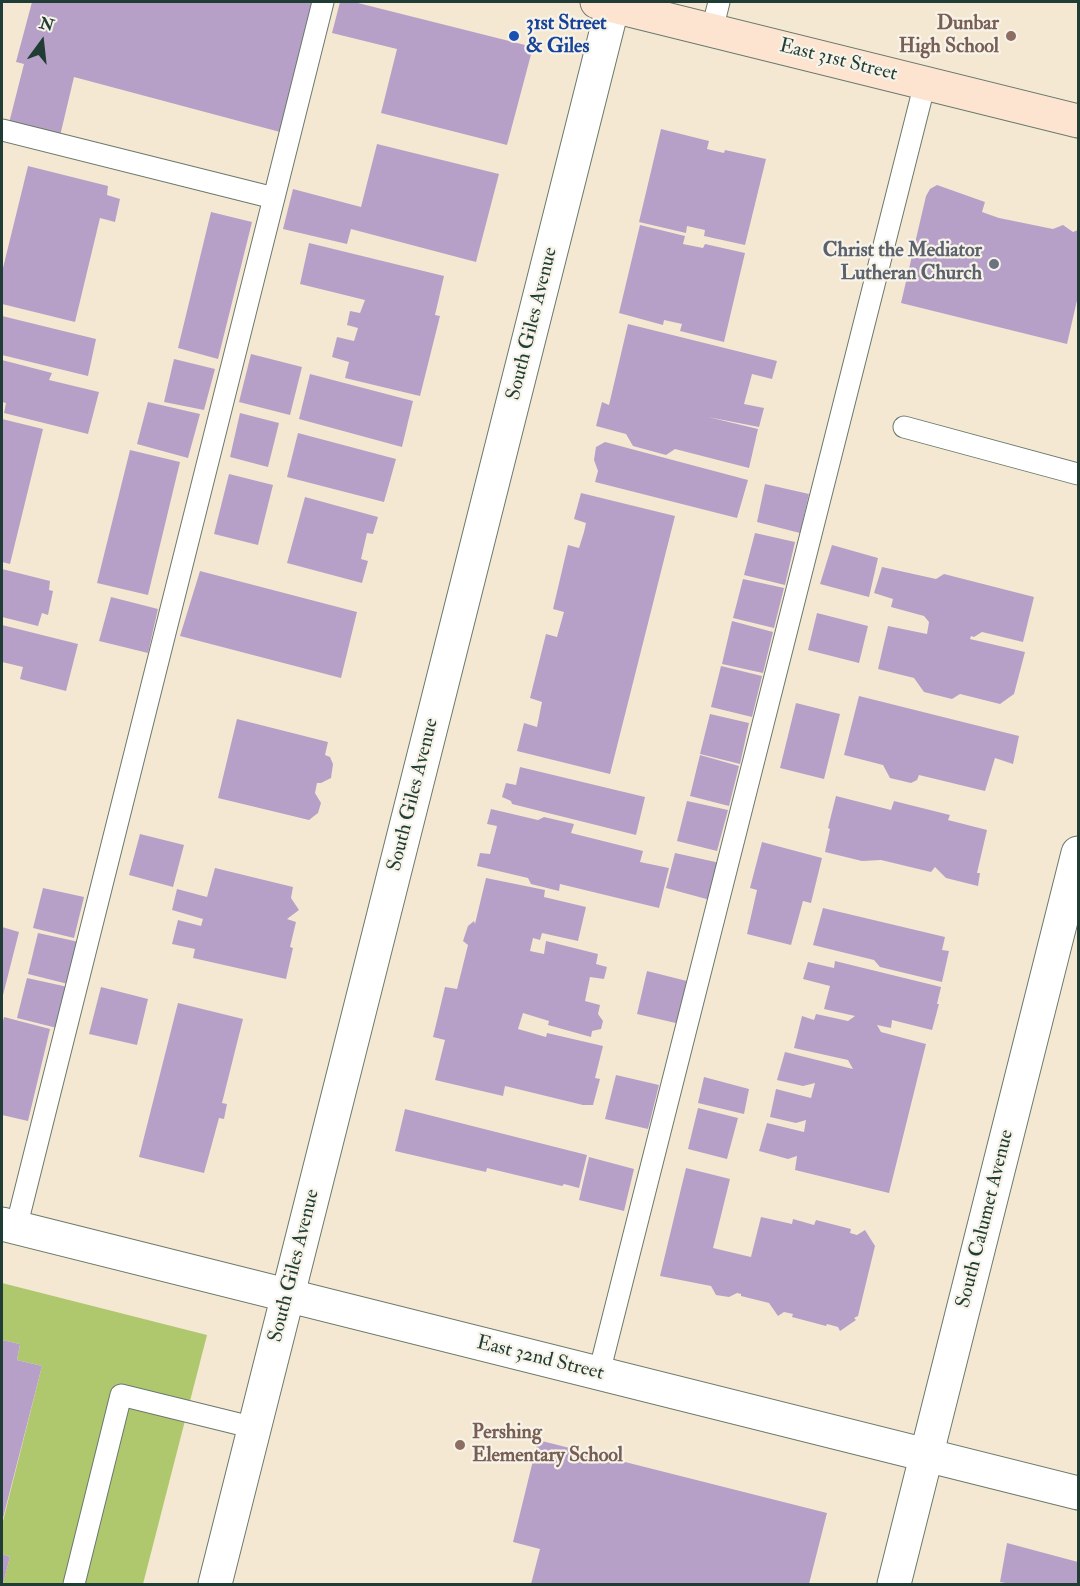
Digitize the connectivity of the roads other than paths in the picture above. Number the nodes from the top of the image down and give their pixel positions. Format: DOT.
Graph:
graph roads {
  1 [pos="323,2"];
  2 [pos="605,3"];
  3 [pos="715,16"];
  4 [pos="925,83"];
  5 [pos="1078,121"];
  6 [pos="2,130"];
  7 [pos="274,198"];
  8 [pos="903,427"];
  9 [pos="1078,474"];
  10 [pos="1078,853"];
  11 [pos="9,1226"];
  12 [pos="288,1295"];
  13 [pos="599,1373"];
  14 [pos="255,1428"];
  15 [pos="927,1455"];
  16 [pos="1078,1493"];
  17 [pos="74,1584"];
  18 [pos="215,1584"];
  19 [pos="894,1584"];
  1 -- 7 [label="lane"];
  2 -- 3 [label="main road, East 31st Street"];
  2 -- 12 [label="street, South Giles Avenue"];
  3 -- 4 [label="main road, East 31st Street"];
  4 -- 5 [label="main road, East 31st Street"];
  4 -- 13 [label="lane"];
  6 -- 7 [label="lane"];
  7 -- 11 [label="lane"];
  8 -- 9 [label="lane"];
  10 -- 15 [label="street, South Calumet Avenue"];
  11 -- 12 [label="street, East 32nd Street"];
  12 -- 13 [label="street, East 32nd Street"];
  12 -- 14 [label="street, South Giles Avenue"];
  13 -- 15 [label="street, East 32nd Street"];
  14 -- 17 [label="lane"];
  14 -- 18 [label="street, South Giles Avenue"];
  15 -- 16 [label="street, East 32nd Street"];
  15 -- 19 [label="street, South Calumet Avenue"];
}
